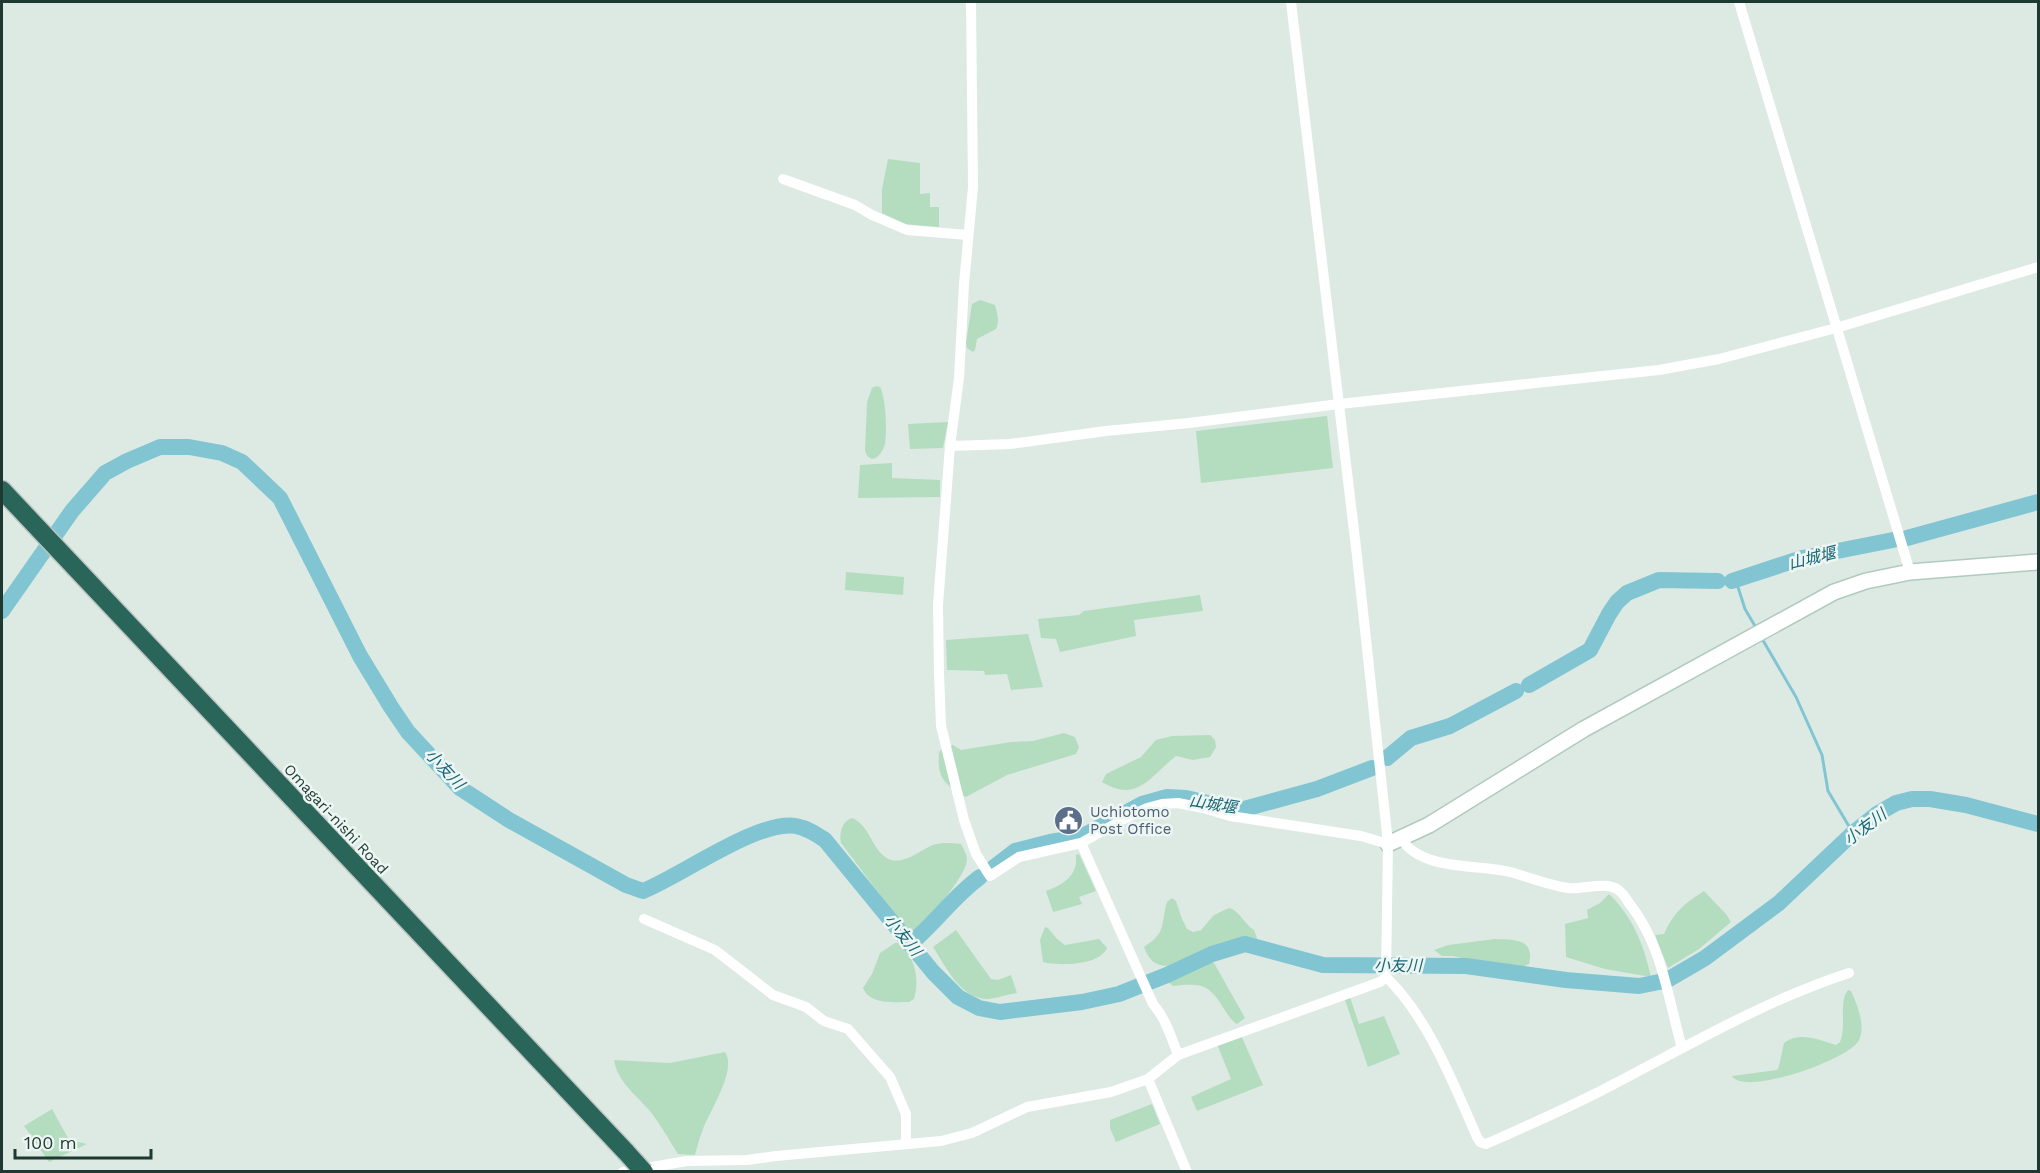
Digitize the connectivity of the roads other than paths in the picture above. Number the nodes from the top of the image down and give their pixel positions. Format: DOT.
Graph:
graph roads {
  1 [pos="971,2"];
  2 [pos="1292,2"];
  3 [pos="1739,2"];
  4 [pos="783,179"];
  5 [pos="968,235"];
  6 [pos="2038,267"];
  7 [pos="1836,328"];
  8 [pos="1339,404"];
  9 [pos="950,446"];
  10 [pos="6,495"];
  11 [pos="2038,562"];
  12 [pos="1910,572"];
  13 [pos="1395,841"];
  14 [pos="1082,843"];
  15 [pos="644,919"];
  16 [pos="1849,973"];
  17 [pos="1386,977"];
  18 [pos="1682,1048"];
  19 [pos="1178,1056"];
  20 [pos="1148,1079"];
  21 [pos="906,1143"];
  22 [pos="623,1172"];
  23 [pos="644,1172"];
  24 [pos="1187,1172"];
  1 -- 5 [label="street"];
  2 -- 8 [label="street"];
  3 -- 7 [label="street"];
  4 -- 5 [label="street"];
  5 -- 9 [label="street"];
  6 -- 7 [label="street"];
  7 -- 8 [label="street"];
  7 -- 12 [label="street"];
  8 -- 9 [label="street"];
  8 -- 13 [label="street"];
  9 -- 14 [label="street"];
  10 -- 23 [label="highway, Omagari-nishi Road, bridge"];
  11 -- 12 [label="street"];
  12 -- 13 [label="street"];
  13 -- 14 [label="street"];
  13 -- 17 [label="street"];
  13 -- 18 [label="street"];
  14 -- 19 [label="street"];
  15 -- 21 [label="street"];
  16 -- 18 [label="street"];
  17 -- 18 [label="street"];
  17 -- 19 [label="street"];
  19 -- 20 [label="street"];
  20 -- 21 [label="street"];
  20 -- 24 [label="street"];
  21 -- 22 [label="street"];
}
